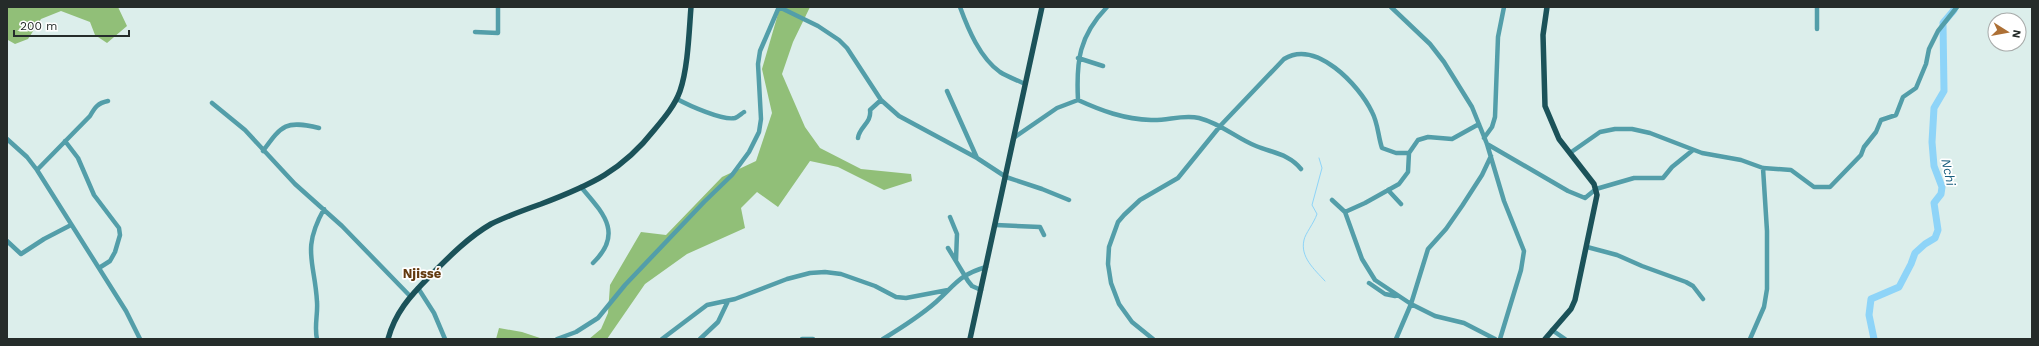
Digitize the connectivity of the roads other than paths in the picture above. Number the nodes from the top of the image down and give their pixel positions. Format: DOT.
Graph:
graph roads {
  1 [pos="498,7"];
  2 [pos="692,7"];
  3 [pos="779,7"];
  4 [pos="960,7"];
  5 [pos="1042,7"];
  6 [pos="1107,7"];
  7 [pos="1391,7"];
  8 [pos="1504,7"];
  9 [pos="1547,7"];
  10 [pos="1816,7"];
  11 [pos="1957,7"];
  12 [pos="1817,29"];
  13 [pos="475,32"];
  14 [pos="1078,58"];
  15 [pos="1103,66"];
  16 [pos="1025,84"];
  17 [pos="947,91"];
  18 [pos="677,99"];
  19 [pos="881,100"];
  20 [pos="1078,100"];
  21 [pos="108,101"];
  22 [pos="212,103"];
  23 [pos="744,112"];
  24 [pos="1479,124"];
  25 [pos="1221,125"];
  26 [pos="318,128"];
  27 [pos="1015,137"];
  28 [pos="858,138"];
  29 [pos="1484,138"];
  30 [pos="7,139"];
  31 [pos="66,141"];
  32 [pos="1487,144"];
  33 [pos="1693,150"];
  34 [pos="263,151"];
  35 [pos="1409,153"];
  36 [pos="1570,153"];
  37 [pos="1490,156"];
  38 [pos="977,158"];
  39 [pos="1763,168"];
  40 [pos="1301,169"];
  41 [pos="37,170"];
  42 [pos="1006,177"];
  43 [pos="581,187"];
  44 [pos="1596,189"];
  45 [pos="1388,190"];
  46 [pos="1069,200"];
  47 [pos="1332,200"];
  48 [pos="1401,204"];
  49 [pos="324,209"];
  50 [pos="1345,212"];
  51 [pos="950,217"];
  52 [pos="72,225"];
  53 [pos="996,225"];
  54 [pos="1044,235"];
  55 [pos="7,241"];
  56 [pos="948,248"];
  57 [pos="1587,248"];
  58 [pos="956,260"];
  59 [pos="593,263"];
  60 [pos="986,267"];
  61 [pos="99,268"];
  62 [pos="964,275"];
  63 [pos="1369,283"];
  64 [pos="418,288"];
  65 [pos="948,290"];
  66 [pos="981,290"];
  67 [pos="410,296"];
  68 [pos="1397,296"];
  69 [pos="1703,300"];
  70 [pos="728,301"];
  71 [pos="1411,304"];
  72 [pos="1552,330"];
  73 [pos="140,339"];
  74 [pos="317,339"];
  75 [pos="388,339"];
  76 [pos="445,339"];
  77 [pos="557,339"];
  78 [pos="662,339"];
  79 [pos="700,339"];
  80 [pos="802,339"];
  81 [pos="813,339"];
  82 [pos="883,339"];
  83 [pos="970,339"];
  84 [pos="1153,339"];
  85 [pos="1396,339"];
  86 [pos="1494,339"];
  87 [pos="1500,339"];
  88 [pos="1545,339"];
  89 [pos="1565,339"];
  90 [pos="1750,339"];
  1 -- 13 [label="street"];
  2 -- 18 [label="main road"];
  3 -- 19 [label="street"];
  3 -- 77 [label="street"];
  4 -- 16 [label="street"];
  5 -- 16 [label="main road"];
  6 -- 14 [label="street"];
  7 -- 24 [label="street"];
  8 -- 29 [label="street"];
  9 -- 36 [label="main road"];
  10 -- 12 [label="street"];
  11 -- 39 [label="street"];
  14 -- 15 [label="street"];
  14 -- 20 [label="street"];
  16 -- 27 [label="main road"];
  17 -- 38 [label="street"];
  18 -- 23 [label="street"];
  18 -- 43 [label="main road"];
  19 -- 28 [label="street"];
  19 -- 38 [label="street"];
  20 -- 25 [label="street"];
  20 -- 27 [label="street"];
  21 -- 31 [label="street"];
  22 -- 34 [label="street"];
  24 -- 29 [label="street"];
  24 -- 35 [label="street"];
  25 -- 35 [label="street"];
  25 -- 40 [label="street"];
  25 -- 84 [label="street"];
  26 -- 34 [label="street"];
  27 -- 42 [label="main road"];
  29 -- 32 [label="street"];
  30 -- 41 [label="street"];
  31 -- 41 [label="street"];
  31 -- 61 [label="street"];
  32 -- 37 [label="street"];
  32 -- 44 [label="street"];
  33 -- 36 [label="street"];
  33 -- 39 [label="street"];
  33 -- 44 [label="street"];
  34 -- 49 [label="street"];
  35 -- 45 [label="street"];
  36 -- 44 [label="main road"];
  37 -- 71 [label="street"];
  37 -- 87 [label="street"];
  38 -- 42 [label="street"];
  39 -- 90 [label="street"];
  41 -- 52 [label="street"];
  42 -- 46 [label="street"];
  42 -- 53 [label="main road"];
  43 -- 59 [label="street"];
  43 -- 64 [label="main road"];
  44 -- 57 [label="main road"];
  45 -- 48 [label="street"];
  45 -- 50 [label="street"];
  47 -- 50 [label="street"];
  49 -- 67 [label="street"];
  49 -- 74 [label="street"];
  50 -- 68 [label="street"];
  51 -- 58 [label="street"];
  52 -- 55 [label="street"];
  52 -- 61 [label="street"];
  53 -- 54 [label="street"];
  53 -- 60 [label="main road"];
  56 -- 58 [label="street"];
  57 -- 69 [label="street"];
  57 -- 72 [label="main road"];
  58 -- 62 [label="street"];
  60 -- 62 [label="street"];
  60 -- 66 [label="main road"];
  61 -- 73 [label="street"];
  62 -- 65 [label="street"];
  62 -- 66 [label="street"];
  63 -- 68 [label="street"];
  64 -- 67 [label="main road"];
  64 -- 76 [label="street"];
  65 -- 70 [label="street"];
  65 -- 82 [label="street"];
  66 -- 83 [label="main road"];
  67 -- 75 [label="main road"];
  68 -- 71 [label="street"];
  70 -- 78 [label="street"];
  70 -- 79 [label="street"];
  71 -- 85 [label="street"];
  71 -- 86 [label="street"];
  72 -- 88 [label="main road"];
  72 -- 89 [label="street"];
  80 -- 81 [label="street"];
}
